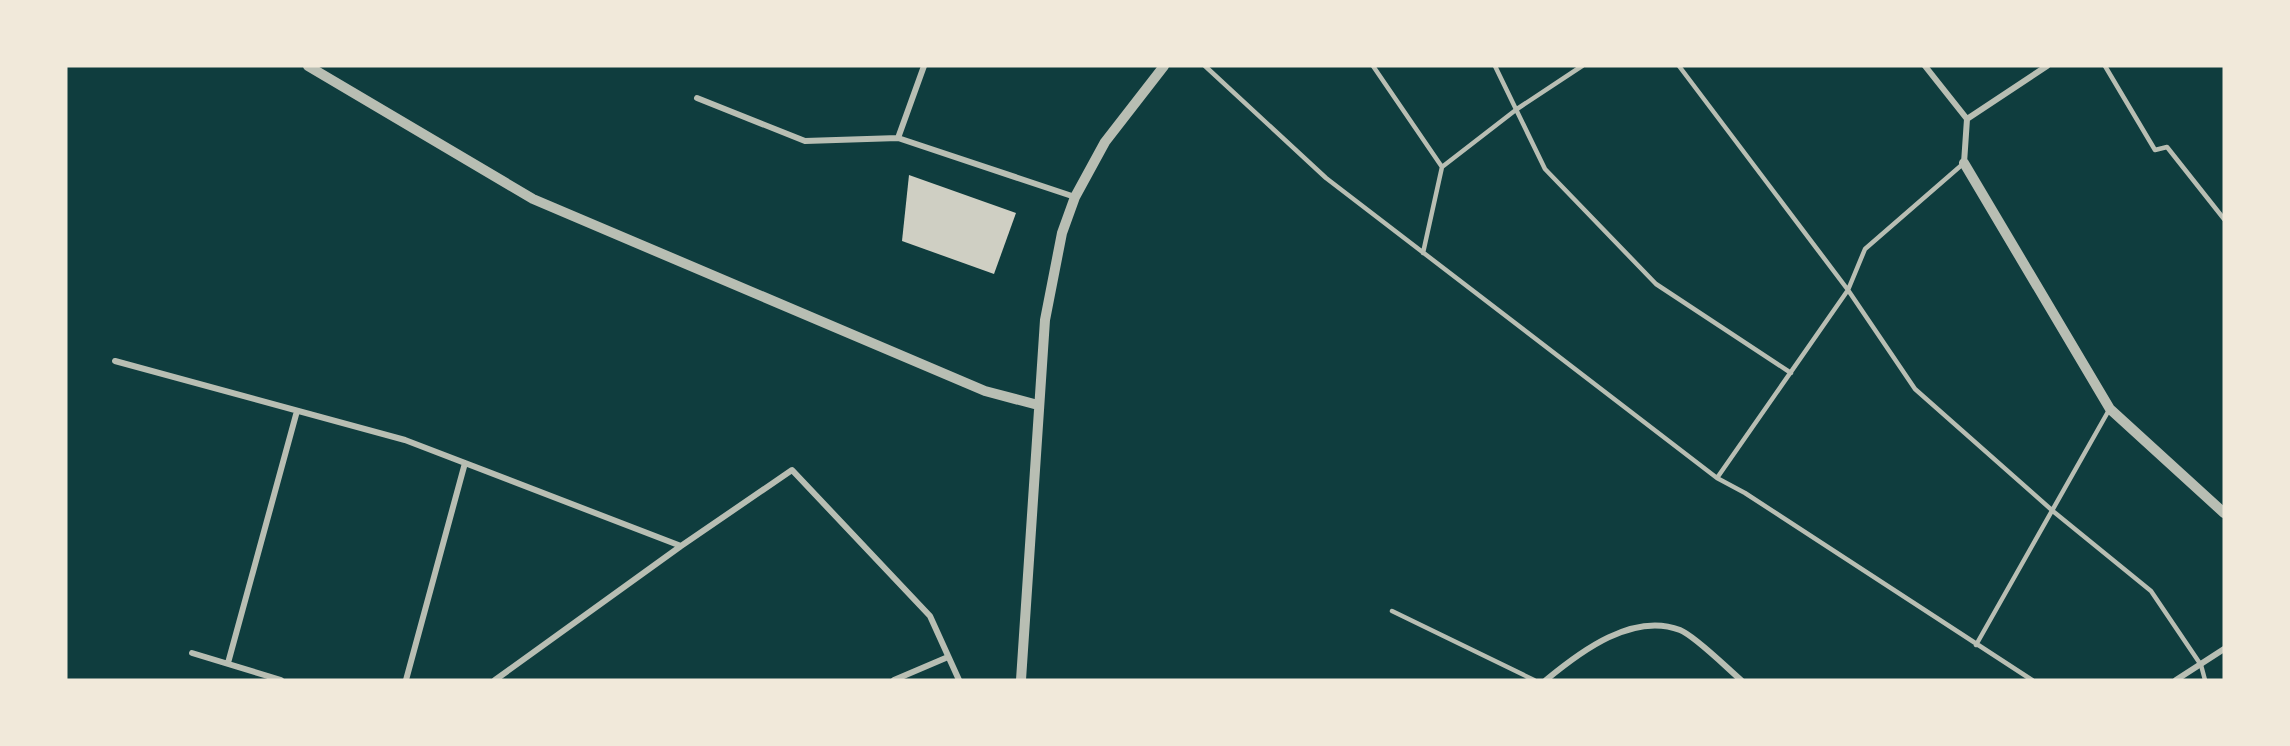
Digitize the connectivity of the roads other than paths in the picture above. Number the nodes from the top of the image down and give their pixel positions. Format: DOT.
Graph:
graph roads {
  1 [pos="308,66"];
  2 [pos="924,66"];
  3 [pos="1164,66"];
  4 [pos="1205,66"];
  5 [pos="1373,66"];
  6 [pos="1495,66"];
  7 [pos="1582,66"];
  8 [pos="1679,66"];
  9 [pos="1925,66"];
  10 [pos="2047,66"];
  11 [pos="2105,66"];
  12 [pos="697,98"];
  13 [pos="1517,109"];
  14 [pos="1967,119"];
  15 [pos="898,138"];
  16 [pos="1964,164"];
  17 [pos="1442,167"];
  18 [pos="1075,197"];
  19 [pos="2224,219"];
  20 [pos="1423,253"];
  21 [pos="1848,290"];
  22 [pos="115,361"];
  23 [pos="1791,373"];
  24 [pos="1038,405"];
  25 [pos="2110,409"];
  26 [pos="297,411"];
  27 [pos="465,463"];
  28 [pos="1717,478"];
  29 [pos="2054,512"];
  30 [pos="2224,513"];
  31 [pos="681,546"];
  32 [pos="1392,611"];
  33 [pos="1976,645"];
  34 [pos="2224,649"];
  35 [pos="192,652"];
  36 [pos="948,657"];
  37 [pos="228,663"];
  38 [pos="2201,664"];
  39 [pos="282,680"];
  40 [pos="406,680"];
  41 [pos="495,680"];
  42 [pos="894,680"];
  43 [pos="959,680"];
  44 [pos="1021,680"];
  45 [pos="1534,680"];
  46 [pos="1546,680"];
  47 [pos="1742,680"];
  48 [pos="2032,680"];
  49 [pos="2176,680"];
  50 [pos="2205,680"];
  1 -- 24 [label="street"];
  2 -- 15 [label="street"];
  3 -- 18 [label="street"];
  4 -- 20 [label="lane"];
  5 -- 17 [label="lane"];
  6 -- 13 [label="lane"];
  7 -- 13 [label="lane"];
  8 -- 21 [label="lane"];
  9 -- 14 [label="street"];
  10 -- 14 [label="street"];
  11 -- 19 [label="lane"];
  12 -- 15 [label="street"];
  13 -- 17 [label="lane"];
  13 -- 23 [label="lane"];
  14 -- 16 [label="street"];
  15 -- 18 [label="street"];
  16 -- 21 [label="lane"];
  16 -- 25 [label="street"];
  17 -- 20 [label="lane"];
  18 -- 24 [label="street"];
  20 -- 28 [label="lane"];
  21 -- 23 [label="lane"];
  21 -- 29 [label="lane"];
  22 -- 26 [label="street"];
  23 -- 28 [label="lane"];
  24 -- 44 [label="street"];
  25 -- 29 [label="lane"];
  25 -- 30 [label="street"];
  26 -- 27 [label="street"];
  26 -- 37 [label="street"];
  27 -- 31 [label="street"];
  27 -- 40 [label="street"];
  28 -- 33 [label="lane"];
  29 -- 33 [label="lane"];
  29 -- 38 [label="lane"];
  31 -- 36 [label="street"];
  31 -- 41 [label="street"];
  32 -- 45 [label="lane"];
  33 -- 48 [label="lane"];
  34 -- 38 [label="street"];
  35 -- 37 [label="street"];
  36 -- 42 [label="street"];
  36 -- 43 [label="street"];
  37 -- 39 [label="street"];
  38 -- 49 [label="street"];
  38 -- 50 [label="lane"];
  46 -- 47 [label="street"];
}
